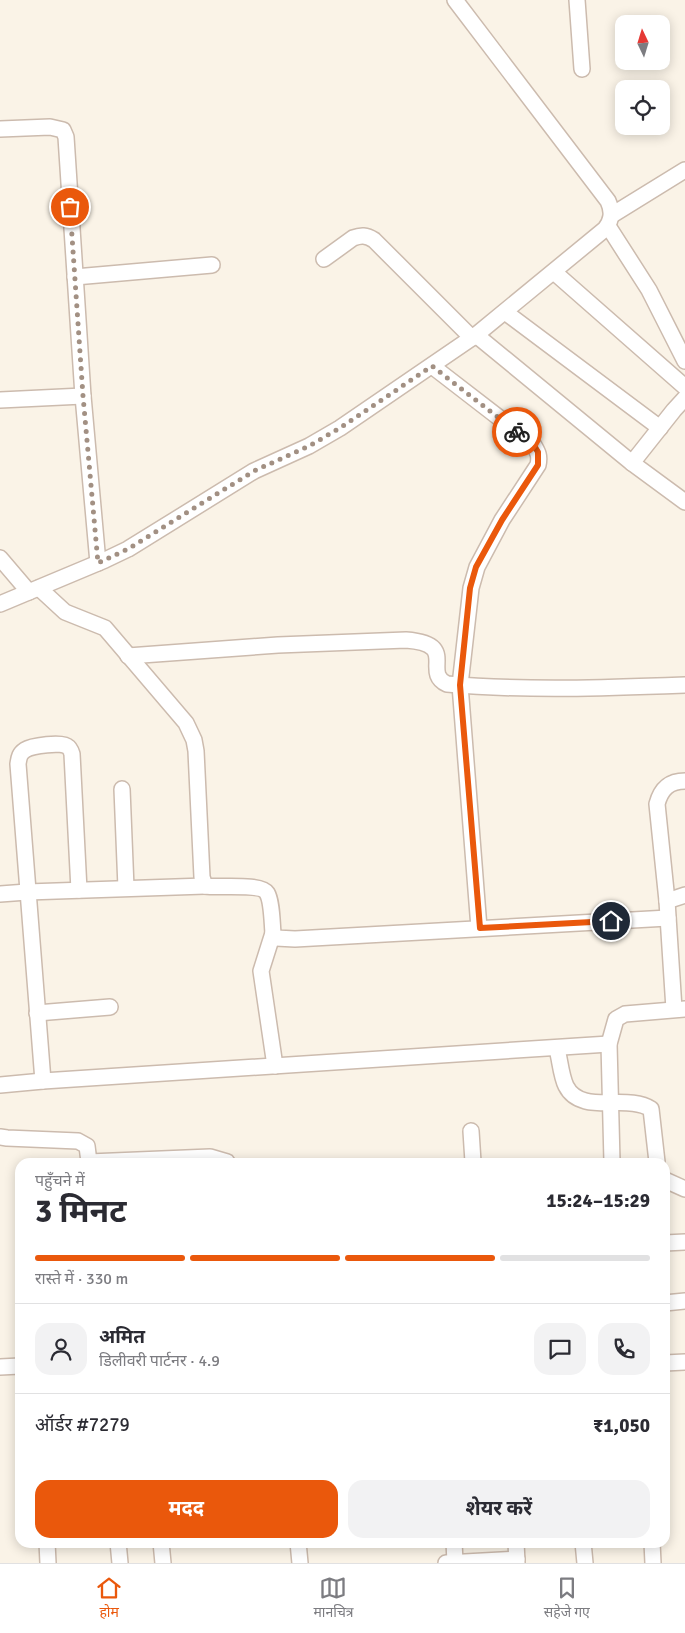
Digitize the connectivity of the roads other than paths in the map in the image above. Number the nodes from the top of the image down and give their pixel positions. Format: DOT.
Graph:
graph roads {
  1 [pos="455,0"];
  2 [pos="572,0"];
  3 [pos="577,0"];
  4 [pos="582,69"];
  5 [pos="0,129"];
  6 [pos="685,170"];
  7 [pos="610,220"];
  8 [pos="324,259"];
  9 [pos="212,265"];
  10 [pos="554,272"];
  11 [pos="75,277"];
  12 [pos="504,312"];
  13 [pos="474,337"];
  14 [pos="685,361"];
  15 [pos="432,366"];
  16 [pos="685,387"];
  17 [pos="83,396"];
  18 [pos="685,398"];
  19 [pos="0,400"];
  20 [pos="660,428"];
  21 [pos="632,463"];
  22 [pos="685,502"];
  23 [pos="0,558"];
  24 [pos="98,563"];
  25 [pos="34,590"];
  26 [pos="0,604"];
  27 [pos="128,656"];
  28 [pos="460,685"];
  29 [pos="685,685"];
  30 [pos="685,781"];
  31 [pos="122,790"];
  32 [pos="206,886"];
  33 [pos="126,888"];
  34 [pos="79,890"];
  35 [pos="27,892"];
  36 [pos="0,894"];
  37 [pos="685,895"];
  38 [pos="667,901"];
  39 [pos="668,918"];
  40 [pos="480,928"];
  41 [pos="273,933"];
  42 [pos="110,1007"];
  43 [pos="680,1009"];
  44 [pos="38,1013"];
  45 [pos="609,1044"];
  46 [pos="557,1049"];
  47 [pos="275,1066"];
  48 [pos="42,1080"];
  49 [pos="0,1085"];
  50 [pos="610,1103"];
  51 [pos="470,1131"];
  52 [pos="0,1137"];
  53 [pos="88,1158"];
  54 [pos="186,1158"];
  55 [pos="213,1158"];
  56 [pos="473,1158"];
  57 [pos="612,1158"];
  58 [pos="657,1158"];
  59 [pos="670,1182"];
  60 [pos="685,1190"];
  61 [pos="685,1242"];
  62 [pos="670,1243"];
  63 [pos="685,1301"];
  64 [pos="670,1302"];
  65 [pos="685,1362"];
  66 [pos="670,1363"];
  67 [pos="15,1366"];
  68 [pos="0,1367"];
  69 [pos="47,1548"];
  70 [pos="119,1548"];
  71 [pos="161,1548"];
  72 [pos="299,1548"];
  73 [pos="454,1548"];
  74 [pos="516,1548"];
  75 [pos="584,1548"];
  76 [pos="652,1548"];
  77 [pos="517,1561"];
  78 [pos="455,1562"];
  79 [pos="48,1563"];
  80 [pos="120,1563"];
  81 [pos="162,1563"];
  82 [pos="300,1563"];
  83 [pos="446,1563"];
  84 [pos="585,1563"];
  85 [pos="653,1563"];
  1 -- 7 [label="street"];
  2 -- 3 [label="street"];
  3 -- 4 [label="street"];
  5 -- 11 [label="street"];
  6 -- 7 [label="street"];
  7 -- 10 [label="street"];
  7 -- 14 [label="street"];
  8 -- 13 [label="street"];
  9 -- 11 [label="street"];
  10 -- 12 [label="street"];
  10 -- 16 [label="street"];
  11 -- 17 [label="street"];
  12 -- 13 [label="street"];
  12 -- 20 [label="street"];
  13 -- 15 [label="street"];
  13 -- 21 [label="street"];
  15 -- 24 [label="street"];
  15 -- 28 [label="street"];
  17 -- 19 [label="street"];
  17 -- 24 [label="street"];
  18 -- 20 [label="street"];
  20 -- 21 [label="street"];
  21 -- 22 [label="street"];
  23 -- 25 [label="street"];
  24 -- 25 [label="street"];
  25 -- 26 [label="street"];
  25 -- 27 [label="street"];
  27 -- 28 [label="street"];
  27 -- 32 [label="street"];
  28 -- 29 [label="street"];
  28 -- 40 [label="street"];
  30 -- 38 [label="street"];
  31 -- 33 [label="street"];
  32 -- 33 [label="street"];
  32 -- 41 [label="street"];
  33 -- 34 [label="street"];
  34 -- 35 [label="street"];
  34 -- 35 [label="street"];
  35 -- 36 [label="street"];
  35 -- 44 [label="street"];
  37 -- 38 [label="street"];
  38 -- 39 [label="street"];
  39 -- 40 [label="street"];
  39 -- 43 [label="street"];
  40 -- 41 [label="street"];
  41 -- 47 [label="street"];
  42 -- 44 [label="street"];
  43 -- 45 [label="street"];
  44 -- 48 [label="street"];
  45 -- 46 [label="street"];
  45 -- 50 [label="street"];
  46 -- 47 [label="street"];
  46 -- 50 [label="street"];
  47 -- 48 [label="street"];
  48 -- 49 [label="street"];
  50 -- 57 [label="street"];
  50 -- 58 [label="street"];
  51 -- 56 [label="street"];
  52 -- 53 [label="street"];
  54 -- 55 [label="street"];
  59 -- 60 [label="street"];
  61 -- 62 [label="street"];
  63 -- 64 [label="street"];
  65 -- 66 [label="street"];
  67 -- 68 [label="street"];
  69 -- 79 [label="street"];
  70 -- 80 [label="street"];
  71 -- 81 [label="street"];
  72 -- 82 [label="street"];
  73 -- 78 [label="street"];
  74 -- 77 [label="street"];
  75 -- 84 [label="street"];
  76 -- 85 [label="street"];
  77 -- 78 [label="street"];
  78 -- 83 [label="street"];
}
